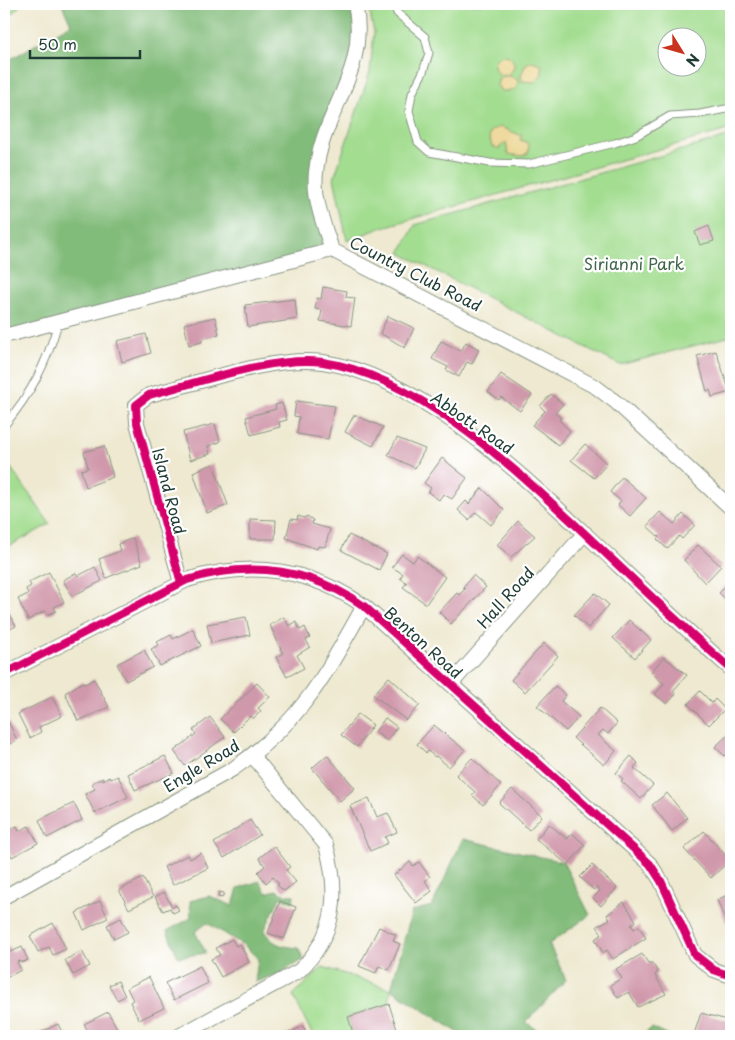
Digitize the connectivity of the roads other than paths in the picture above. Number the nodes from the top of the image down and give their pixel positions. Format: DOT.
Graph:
graph roads {
  1 [pos="355,4"];
  2 [pos="394,4"];
  3 [pos="731,108"];
  4 [pos="332,250"];
  5 [pos="58,322"];
  6 [pos="4,336"];
  7 [pos="136,405"];
  8 [pos="4,426"];
  9 [pos="731,508"];
  10 [pos="585,533"];
  11 [pos="180,583"];
  12 [pos="364,606"];
  13 [pos="731,669"];
  14 [pos="4,674"];
  15 [pos="451,684"];
  16 [pos="252,755"];
  17 [pos="4,897"];
  18 [pos="731,976"];
  19 [pos="179,1036"];
  1 -- 4 [label="street"];
  2 -- 3 [label="lane"];
  4 -- 5 [label="street, Country Club Road"];
  4 -- 9 [label="street, Country Club Road"];
  5 -- 6 [label="street, Country Club Road"];
  5 -- 8 [label="lane"];
  7 -- 10 [label="street, Abbott Road"];
  7 -- 11 [label="street, Island Road"];
  10 -- 13 [label="street, Abbott Road"];
  10 -- 15 [label="street, Hall Road"];
  11 -- 12 [label="street, Benton Road"];
  11 -- 14 [label="street, Benton Road"];
  12 -- 15 [label="street, Benton Road"];
  12 -- 16 [label="street, Engle Road"];
  15 -- 18 [label="street, Benton Road"];
  16 -- 17 [label="street, Engle Road"];
  16 -- 19 [label="street"];
}
